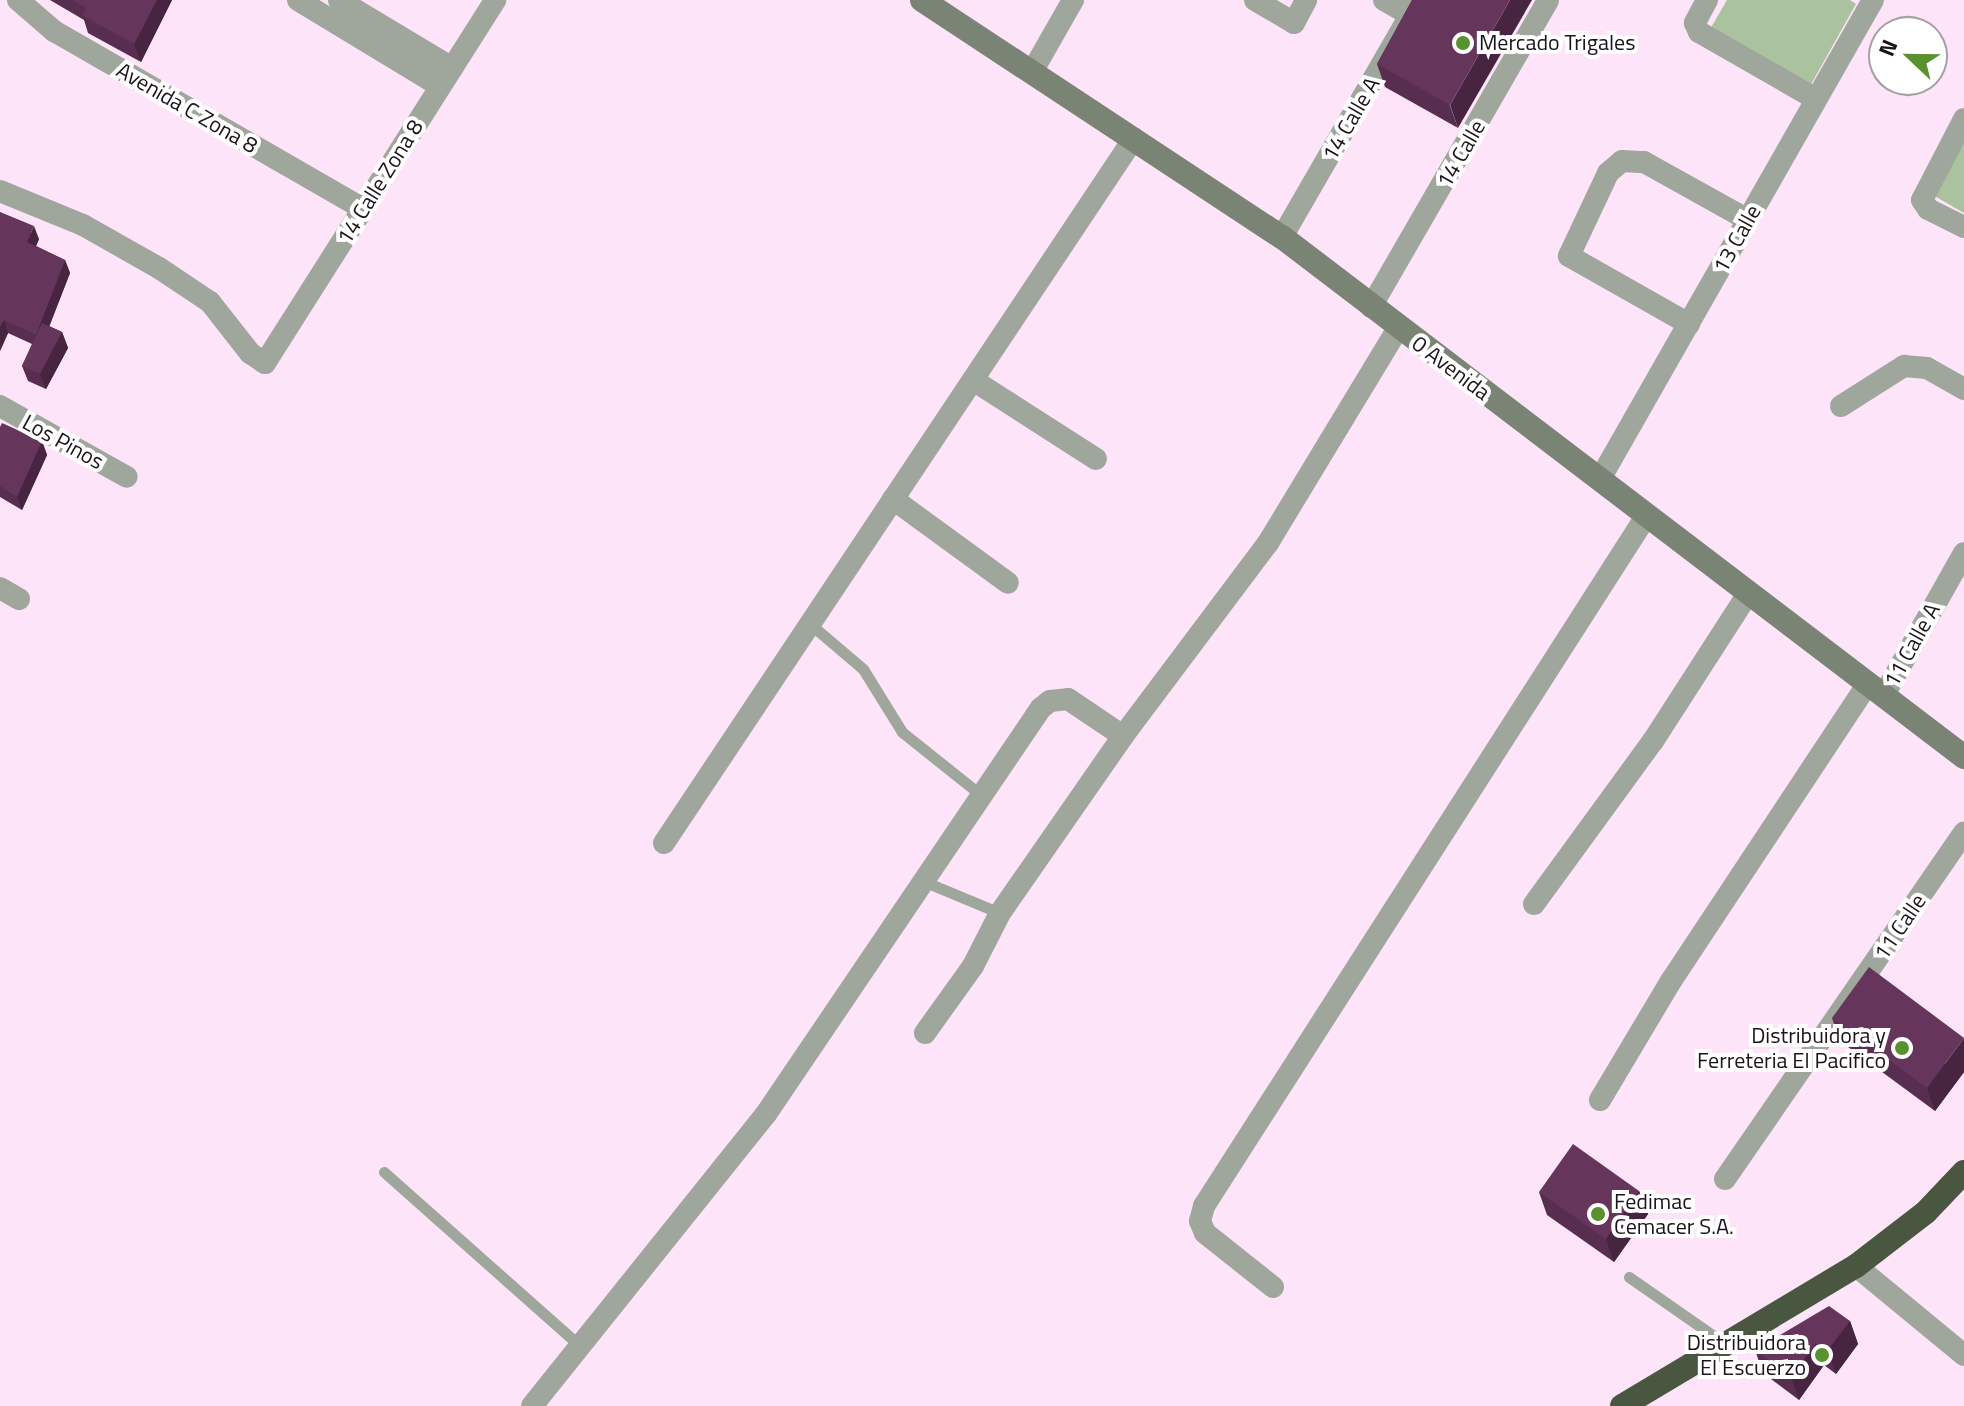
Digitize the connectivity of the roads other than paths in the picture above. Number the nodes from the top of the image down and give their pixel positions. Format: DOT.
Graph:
graph roads {
  1 [pos="18,0"];
  2 [pos="298,0"];
  3 [pos="339,0"];
  4 [pos="495,0"];
  5 [pos="922,0"];
  6 [pos="1073,0"];
  7 [pos="1255,0"];
  8 [pos="1306,0"];
  9 [pos="1384,0"];
  10 [pos="1548,0"];
  11 [pos="1707,0"];
  12 [pos="1868,2"];
  13 [pos="1414,8"];
  14 [pos="1032,72"];
  15 [pos="446,77"];
  16 [pos="1816,99"];
  17 [pos="1964,119"];
  18 [pos="1134,138"];
  19 [pos="0,191"];
  20 [pos="363,209"];
  21 [pos="1748,220"];
  22 [pos="1964,227"];
  23 [pos="1282,237"];
  24 [pos="1371,307"];
  25 [pos="1689,324"];
  26 [pos="1398,328"];
  27 [pos="973,380"];
  28 [pos="1964,389"];
  29 [pos="0,406"];
  30 [pos="1841,406"];
  31 [pos="1096,459"];
  32 [pos="127,477"];
  33 [pos="1600,479"];
  34 [pos="893,499"];
  35 [pos="1647,515"];
  36 [pos="1964,553"];
  37 [pos="1008,583"];
  38 [pos="1749,592"];
  39 [pos="809,623"];
  40 [pos="1876,689"];
  41 [pos="1123,736"];
  42 [pos="1964,757"];
  43 [pos="981,795"];
  44 [pos="1964,832"];
  45 [pos="664,843"];
  46 [pos="923,880"];
  47 [pos="1534,904"];
  48 [pos="1000,913"];
  49 [pos="925,1033"];
  50 [pos="1600,1100"];
  51 [pos="384,1172"];
  52 [pos="1964,1172"];
  53 [pos="1725,1179"];
  54 [pos="1856,1266"];
  55 [pos="1629,1277"];
  56 [pos="1273,1287"];
  57 [pos="580,1346"];
  58 [pos="1727,1346"];
  59 [pos="1964,1355"];
  60 [pos="532,1406"];
  61 [pos="1622,1406"];
  1 -- 20 [label="street, Avenida C Zona 8"];
  2 -- 15 [label="street"];
  3 -- 15 [label="street"];
  4 -- 15 [label="street, 14 Calle Zona 8"];
  5 -- 14 [label="street, 0 Avenida"];
  6 -- 14 [label="street"];
  7 -- 8 [label="street"];
  9 -- 13 [label="street"];
  10 -- 24 [label="street, 14 Calle"];
  11 -- 16 [label="street"];
  12 -- 16 [label="street, 13 Calle"];
  13 -- 23 [label="street, 14 Calle A"];
  14 -- 18 [label="street, 0 Avenida"];
  15 -- 20 [label="street, 14 Calle Zona 8"];
  16 -- 21 [label="street, 13 Calle"];
  17 -- 22 [label="street"];
  18 -- 23 [label="street, 0 Avenida"];
  18 -- 27 [label="street"];
  19 -- 20 [label="street, 14 Calle Zona 8"];
  21 -- 25 [label="street, 13 Calle"];
  21 -- 25 [label="street"];
  23 -- 24 [label="street, 0 Avenida"];
  24 -- 26 [label="street, 0 Avenida"];
  25 -- 33 [label="street, 13 Calle"];
  26 -- 33 [label="street, 0 Avenida"];
  26 -- 41 [label="street"];
  27 -- 31 [label="street"];
  27 -- 34 [label="street"];
  28 -- 30 [label="street"];
  29 -- 32 [label="street, Los Pinos"];
  33 -- 35 [label="street, 0 Avenida"];
  34 -- 37 [label="street"];
  34 -- 39 [label="street"];
  35 -- 38 [label="street, 0 Avenida"];
  35 -- 56 [label="street"];
  36 -- 40 [label="street, 11 Calle A"];
  38 -- 40 [label="street, 0 Avenida"];
  38 -- 47 [label="street"];
  39 -- 43 [label="lane"];
  39 -- 45 [label="street"];
  40 -- 42 [label="street, 0 Avenida"];
  40 -- 50 [label="street, 11 Calle A"];
  41 -- 43 [label="street"];
  41 -- 48 [label="street"];
  43 -- 46 [label="street"];
  44 -- 53 [label="street, 11 Calle"];
  46 -- 48 [label="lane"];
  46 -- 57 [label="street"];
  48 -- 49 [label="street"];
  51 -- 57 [label="lane"];
  52 -- 54 [label="highway"];
  54 -- 58 [label="highway"];
  54 -- 59 [label="street"];
  55 -- 58 [label="lane"];
  57 -- 60 [label="street"];
  58 -- 61 [label="highway"];
}
